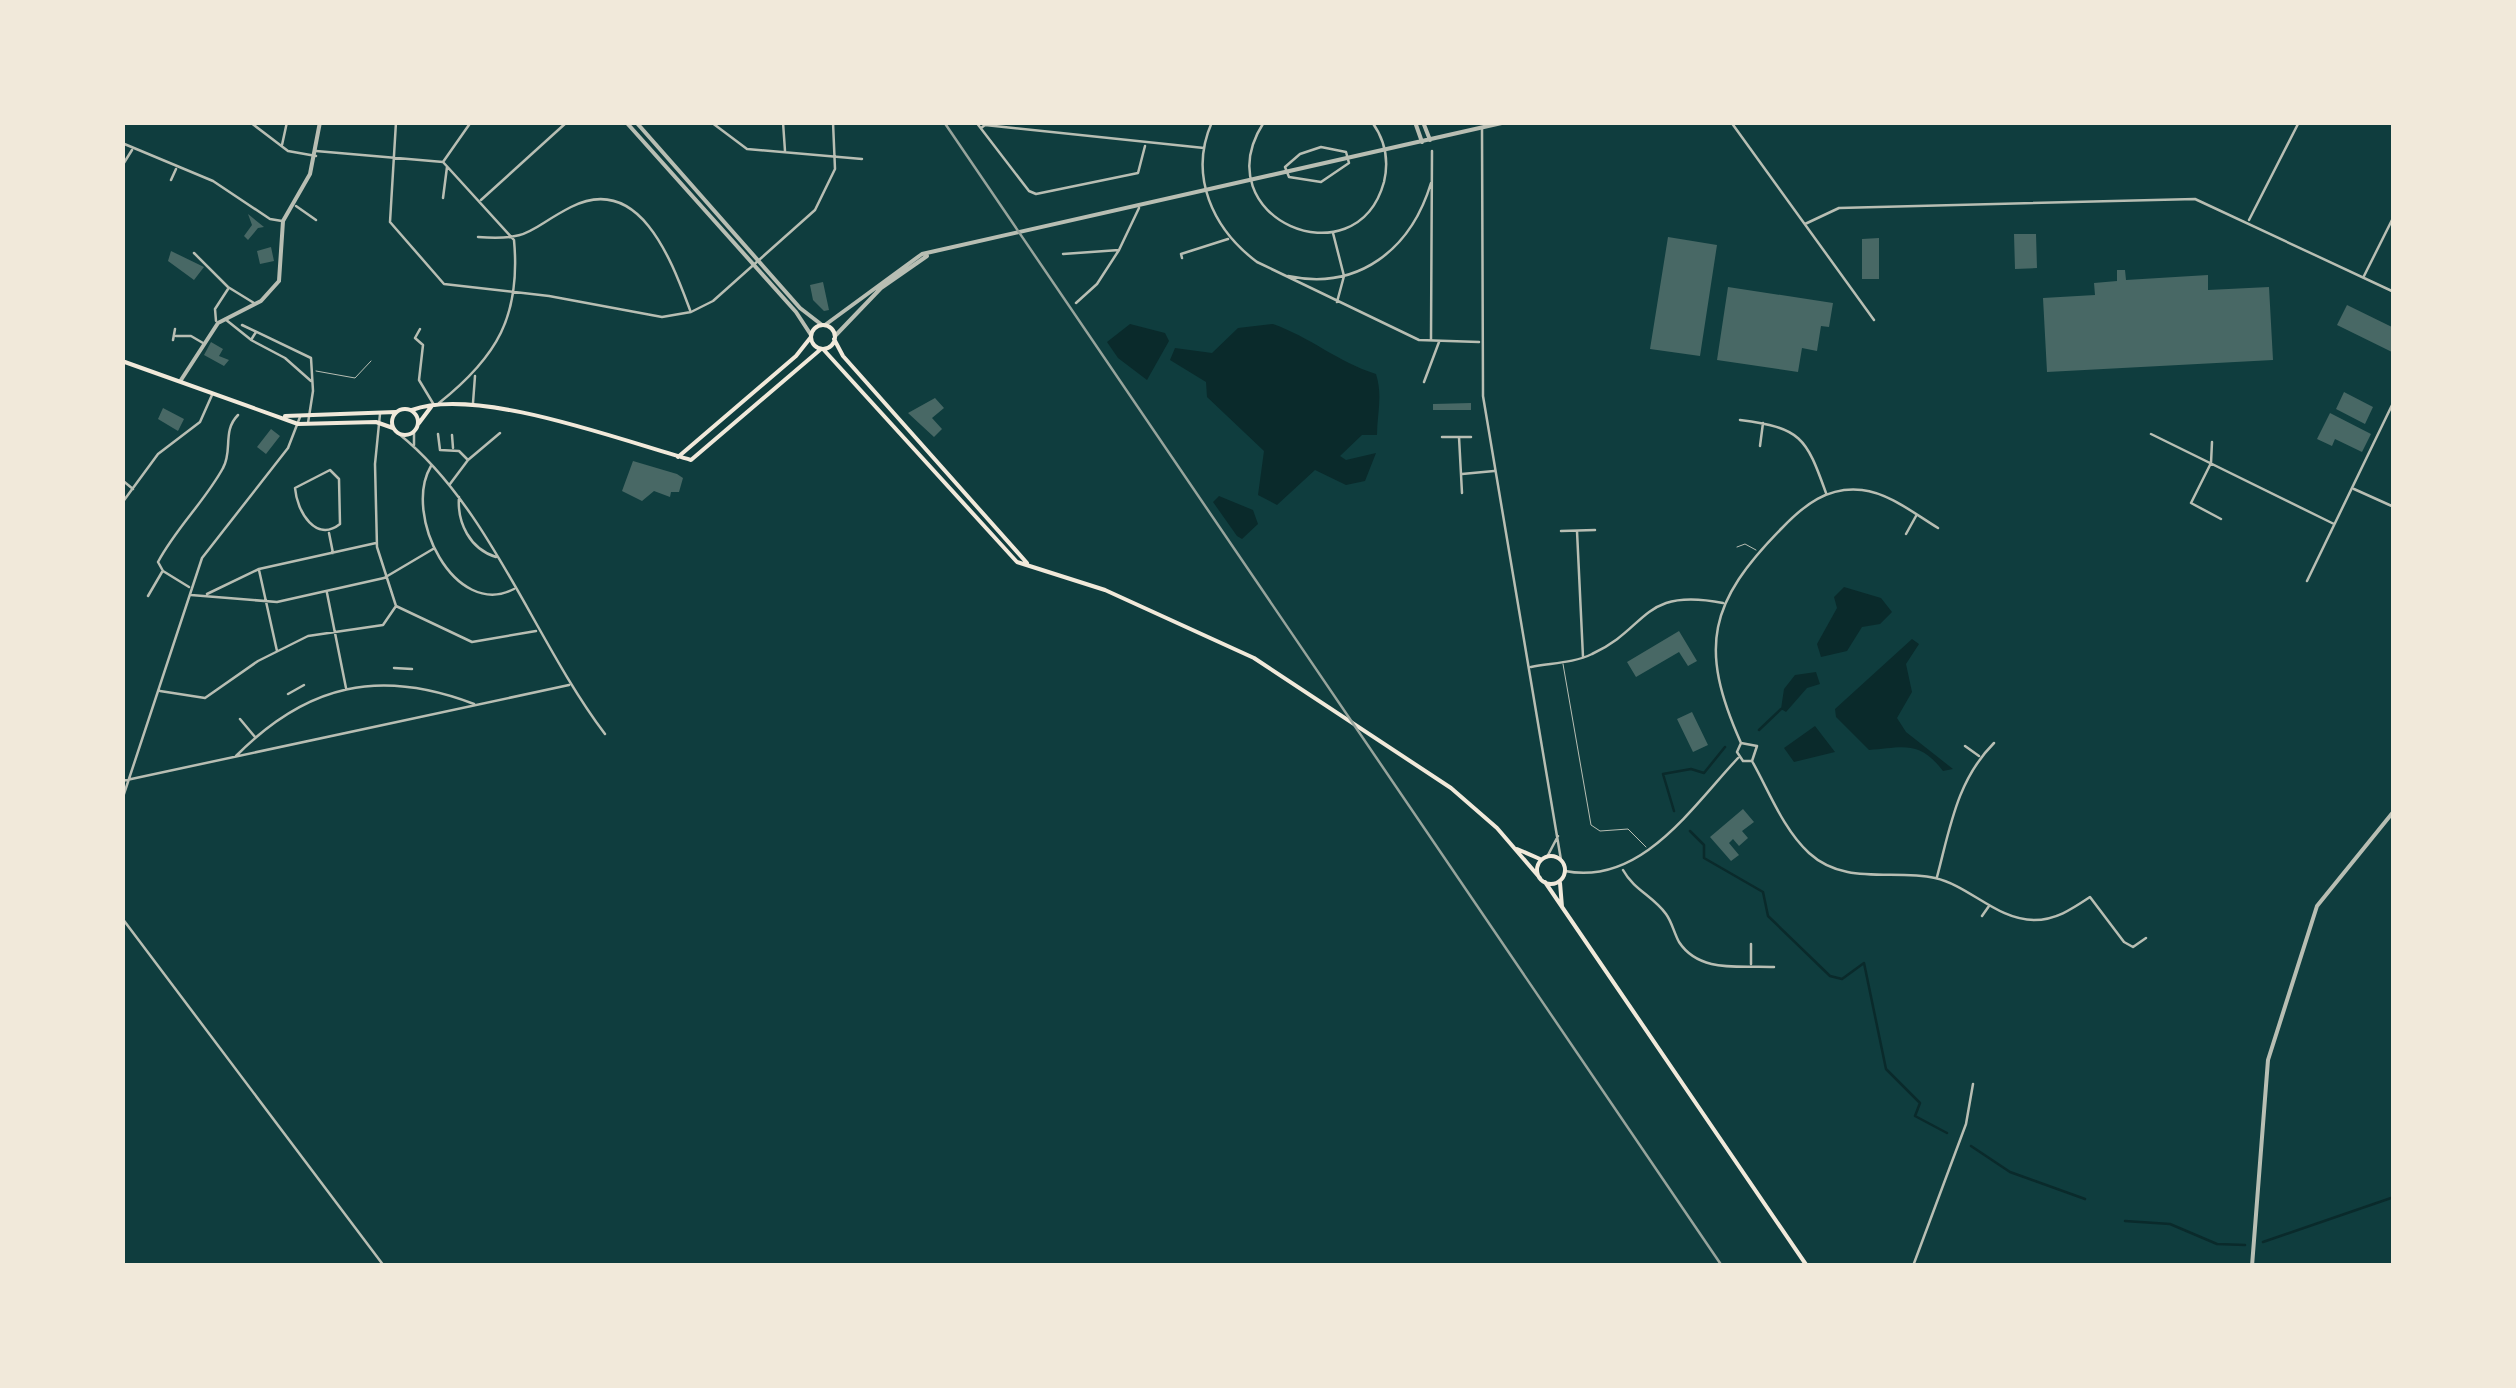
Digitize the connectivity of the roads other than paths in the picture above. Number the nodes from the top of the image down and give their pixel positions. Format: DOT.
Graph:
graph roads {
  1 [pos="250,122"];
  2 [pos="286,122"];
  3 [pos="320,122"];
  4 [pos="396,122"];
  5 [pos="472,122"];
  6 [pos="567,122"];
  7 [pos="626,122"];
  8 [pos="636,122"];
  9 [pos="712,122"];
  10 [pos="783,122"];
  11 [pos="833,122"];
  12 [pos="976,122"];
  13 [pos="1211,122"];
  14 [pos="1264,122"];
  15 [pos="1372,122"];
  16 [pos="1415,122"];
  17 [pos="1423,122"];
  18 [pos="1506,122"];
  19 [pos="1731,122"];
  20 [pos="2299,122"];
  21 [pos="1486,126"];
  22 [pos="981,128"];
  23 [pos="1430,140"];
  24 [pos="1422,142"];
  25 [pos="122,143"];
  26 [pos="1145,145"];
  27 [pos="281,146"];
  28 [pos="1204,148"];
  29 [pos="132,149"];
  30 [pos="1385,150"];
  31 [pos="1432,150"];
  32 [pos="786,152"];
  33 [pos="658,153"];
  34 [pos="316,154"];
  35 [pos="393,156"];
  36 [pos="838,156"];
  37 [pos="1348,158"];
  38 [pos="862,159"];
  39 [pos="443,162"];
  40 [pos="122,166"];
  41 [pos="448,166"];
  42 [pos="177,168"];
  43 [pos="1286,173"];
  44 [pos="171,180"];
  45 [pos="1252,180"];
  46 [pos="1432,183"];
  47 [pos="1206,191"];
  48 [pos="442,198"];
  49 [pos="480,201"];
  50 [pos="294,205"];
  51 [pos="1139,206"];
  52 [pos="1422,214"];
  53 [pos="2394,216"];
  54 [pos="1432,217"];
  55 [pos="316,220"];
  56 [pos="283,221"];
  57 [pos="2248,221"];
  58 [pos="1804,224"];
  59 [pos="1333,231"];
  60 [pos="478,237"];
  61 [pos="1230,238"];
  62 [pos="514,240"];
  63 [pos="1119,250"];
  64 [pos="194,252"];
  65 [pos="1064,254"];
  66 [pos="1182,258"];
  67 [pos="756,263"];
  68 [pos="1282,274"];
  69 [pos="1344,276"];
  70 [pos="2363,277"];
  71 [pos="880,286"];
  72 [pos="228,287"];
  73 [pos="2394,292"];
  74 [pos="512,293"];
  75 [pos="1338,302"];
  76 [pos="1076,303"];
  77 [pos="256,304"];
  78 [pos="691,312"];
  79 [pos="224,318"];
  80 [pos="1874,320"];
  81 [pos="218,322"];
  82 [pos="242,325"];
  83 [pos="823,325"];
  84 [pos="176,328"];
  85 [pos="420,329"];
  86 [pos="256,332"];
  87 [pos="811,336"];
  88 [pos="834,338"];
  89 [pos="252,340"];
  90 [pos="272,340"];
  91 [pos="1430,342"];
  92 [pos="1438,342"];
  93 [pos="1480,342"];
  94 [pos="203,343"];
  95 [pos="268,349"];
  96 [pos="822,349"];
  97 [pos="122,361"];
  98 [pos="371,361"];
  99 [pos="312,371"];
  100 [pos="476,375"];
  101 [pos="181,380"];
  102 [pos="312,382"];
  103 [pos="1424,383"];
  104 [pos="212,395"];
  105 [pos="2394,401"];
  106 [pos="473,404"];
  107 [pos="433,407"];
  108 [pos="412,410"];
  109 [pos="396,412"];
  110 [pos="380,414"];
  111 [pos="238,415"];
  112 [pos="309,417"];
  113 [pos="299,420"];
  114 [pos="1740,420"];
  115 [pos="381,422"];
  116 [pos="419,423"];
  117 [pos="1763,423"];
  118 [pos="308,425"];
  119 [pos="394,428"];
  120 [pos="414,432"];
  121 [pos="500,433"];
  122 [pos="399,434"];
  123 [pos="438,434"];
  124 [pos="452,434"];
  125 [pos="484,434"];
  126 [pos="2151,434"];
  127 [pos="1442,437"];
  128 [pos="1459,437"];
  129 [pos="1470,437"];
  130 [pos="490,442"];
  131 [pos="2212,442"];
  132 [pos="1760,446"];
  133 [pos="414,447"];
  134 [pos="453,450"];
  135 [pos="678,457"];
  136 [pos="468,460"];
  137 [pos="2211,463"];
  138 [pos="432,465"];
  139 [pos="1495,470"];
  140 [pos="1460,475"];
  141 [pos="122,480"];
  142 [pos="450,484"];
  143 [pos="2351,487"];
  144 [pos="133,489"];
  145 [pos="1462,493"];
  146 [pos="1827,494"];
  147 [pos="459,496"];
  148 [pos="964,496"];
  149 [pos="122,503"];
  150 [pos="2394,507"];
  151 [pos="1917,515"];
  152 [pos="2221,518"];
  153 [pos="2334,524"];
  154 [pos="1938,528"];
  155 [pos="1594,530"];
  156 [pos="328,531"];
  157 [pos="1577,531"];
  158 [pos="1560,532"];
  159 [pos="1906,534"];
  160 [pos="377,543"];
  161 [pos="1737,548"];
  162 [pos="433,549"];
  163 [pos="333,553"];
  164 [pos="1758,553"];
  165 [pos="496,557"];
  166 [pos="1030,566"];
  167 [pos="259,569"];
  168 [pos="163,571"];
  169 [pos="384,578"];
  170 [pos="2307,581"];
  171 [pos="192,588"];
  172 [pos="514,588"];
  173 [pos="327,591"];
  174 [pos="189,595"];
  175 [pos="148,596"];
  176 [pos="203,596"];
  177 [pos="267,602"];
  178 [pos="1725,603"];
  179 [pos="396,606"];
  180 [pos="335,630"];
  181 [pos="537,631"];
  182 [pos="277,651"];
  183 [pos="1583,658"];
  184 [pos="1562,662"];
  185 [pos="394,668"];
  186 [pos="404,668"];
  187 [pos="1530,668"];
  188 [pos="412,669"];
  189 [pos="304,685"];
  190 [pos="403,685"];
  191 [pos="568,685"];
  192 [pos="346,688"];
  193 [pos="159,690"];
  194 [pos="288,694"];
  195 [pos="477,706"];
  196 [pos="240,719"];
  197 [pos="245,725"];
  198 [pos="239,730"];
  199 [pos="605,734"];
  200 [pos="255,737"];
  201 [pos="1742,743"];
  202 [pos="1994,744"];
  203 [pos="1966,746"];
  204 [pos="236,757"];
  205 [pos="1739,757"];
  206 [pos="1980,757"];
  207 [pos="1752,761"];
  208 [pos="130,780"];
  209 [pos="122,782"];
  210 [pos="122,800"];
  211 [pos="2394,812"];
  212 [pos="1558,835"];
  213 [pos="1517,849"];
  214 [pos="1648,849"];
  215 [pos="1545,858"];
  216 [pos="1561,860"];
  217 [pos="1622,868"];
  218 [pos="1565,871"];
  219 [pos="1937,878"];
  220 [pos="1562,879"];
  221 [pos="1543,880"];
  222 [pos="1990,904"];
  223 [pos="1563,910"];
  224 [pos="1982,916"];
  225 [pos="122,918"];
  226 [pos="2146,938"];
  227 [pos="1752,944"];
  228 [pos="1752,966"];
  229 [pos="1774,967"];
  230 [pos="1973,1084"];
  231 [pos="384,1266"];
  232 [pos="1807,1266"];
  233 [pos="1913,1266"];
  234 [pos="2252,1266"];
  1 -- 27 [label="street"];
  2 -- 27 [label="street"];
  3 -- 34 [label="street"];
  4 -- 35 [label="street"];
  5 -- 39 [label="street"];
  6 -- 49 [label="street"];
  7 -- 33 [label="street"];
  8 -- 33 [label="street"];
  9 -- 32 [label="street"];
  10 -- 32 [label="street"];
  11 -- 36 [label="street"];
  12 -- 22 [label="street"];
  13 -- 28 [label="street"];
  14 -- 45 [label="street"];
  15 -- 30 [label="street"];
  16 -- 24 [label="street"];
  17 -- 23 [label="street"];
  18 -- 21 [label="street"];
  19 -- 58 [label="street"];
  20 -- 57 [label="street"];
  21 -- 23 [label="street"];
  21 -- 93 [label="street"];
  22 -- 26 [label="street"];
  22 -- 26 [label="street"];
  23 -- 24 [label="street"];
  24 -- 30 [label="street"];
  25 -- 29 [label="street"];
  26 -- 28 [label="street"];
  27 -- 34 [label="street"];
  28 -- 47 [label="street"];
  29 -- 40 [label="street"];
  29 -- 42 [label="street"];
  30 -- 37 [label="street"];
  30 -- 59 [label="street"];
  31 -- 46 [label="street"];
  32 -- 36 [label="street"];
  33 -- 67 [label="street"];
  34 -- 35 [label="street"];
  34 -- 50 [label="street"];
  35 -- 39 [label="street"];
  35 -- 74 [label="street"];
  36 -- 38 [label="street"];
  36 -- 67 [label="street"];
  37 -- 43 [label="street"];
  37 -- 43 [label="street"];
  37 -- 43 [label="street"];
  39 -- 41 [label="street"];
  41 -- 48 [label="street"];
  41 -- 49 [label="street"];
  42 -- 44 [label="street"];
  42 -- 56 [label="street"];
  43 -- 45 [label="street"];
  45 -- 47 [label="street"];
  45 -- 59 [label="street"];
  46 -- 52 [label="street"];
  46 -- 54 [label="street"];
  47 -- 51 [label="street"];
  47 -- 61 [label="street"];
  49 -- 62 [label="street"];
  50 -- 55 [label="street"];
  50 -- 56 [label="street"];
  51 -- 63 [label="street"];
  51 -- 71 [label="street"];
  52 -- 54 [label="street"];
  52 -- 69 [label="street"];
  53 -- 70 [label="street"];
  54 -- 91 [label="street"];
  56 -- 77 [label="street"];
  57 -- 58 [label="street"];
  57 -- 70 [label="street"];
  58 -- 80 [label="street"];
  59 -- 69 [label="street"];
  60 -- 62 [label="street"];
  61 -- 66 [label="street"];
  61 -- 68 [label="street"];
  62 -- 74 [label="street"];
  62 -- 78 [label="street"];
  63 -- 65 [label="street"];
  63 -- 76 [label="street"];
  64 -- 72 [label="street"];
  67 -- 78 [label="street"];
  67 -- 83 [label="street"];
  67 -- 87 [label="street"];
  68 -- 69 [label="street"];
  68 -- 75 [label="street"];
  69 -- 75 [label="street"];
  70 -- 73 [label="street"];
  71 -- 83 [label="street"];
  71 -- 88 [label="street"];
  72 -- 77 [label="street"];
  72 -- 81 [label="street"];
  74 -- 78 [label="street"];
  74 -- 100 [label="street"];
  75 -- 91 [label="street"];
  77 -- 79 [label="street"];
  79 -- 81 [label="street"];
  79 -- 89 [label="street"];
  81 -- 94 [label="street"];
  82 -- 86 [label="street"];
  83 -- 87 [label="main road"];
  83 -- 88 [label="main road"];
  84 -- 94 [label="street"];
  85 -- 107 [label="street"];
  86 -- 89 [label="street"];
  86 -- 90 [label="street"];
  87 -- 96 [label="main road"];
  87 -- 135 [label="main road"];
  88 -- 96 [label="main road"];
  88 -- 148 [label="main road"];
  89 -- 95 [label="street"];
  90 -- 95 [label="street"];
  90 -- 99 [label="street"];
  91 -- 92 [label="street"];
  92 -- 93 [label="street"];
  92 -- 103 [label="street"];
  93 -- 139 [label="street"];
  94 -- 101 [label="street"];
  95 -- 102 [label="street"];
  96 -- 135 [label="main road"];
  96 -- 148 [label="main road"];
  97 -- 101 [label="main road"];
  98 -- 99 [label="lane"];
  99 -- 102 [label="street"];
  100 -- 106 [label="street"];
  100 -- 107 [label="street"];
  101 -- 104 [label="main road"];
  102 -- 112 [label="street"];
  104 -- 113 [label="main road"];
  104 -- 144 [label="street"];
  105 -- 143 [label="street"];
  106 -- 107 [label="main road"];
  106 -- 135 [label="main road"];
  107 -- 108 [label="main road"];
  107 -- 116 [label="main road"];
  108 -- 109 [label="main road"];
  108 -- 116 [label="main road"];
  109 -- 110 [label="main road"];
  109 -- 119 [label="main road"];
  110 -- 112 [label="main road"];
  110 -- 115 [label="street"];
  111 -- 168 [label="street"];
  112 -- 113 [label="main road"];
  112 -- 118 [label="street"];
  113 -- 118 [label="main road"];
  113 -- 171 [label="street"];
  114 -- 117 [label="street"];
  115 -- 118 [label="main road"];
  115 -- 119 [label="main road"];
  115 -- 160 [label="street"];
  116 -- 120 [label="main road"];
  117 -- 132 [label="street"];
  117 -- 146 [label="street"];
  119 -- 122 [label="main road"];
  120 -- 122 [label="main road"];
  120 -- 133 [label="street"];
  121 -- 130 [label="street"];
  122 -- 133 [label="street"];
  123 -- 134 [label="street"];
  124 -- 134 [label="street"];
  125 -- 130 [label="street"];
  126 -- 137 [label="street"];
  127 -- 128 [label="street"];
  128 -- 129 [label="street"];
  128 -- 140 [label="street"];
  130 -- 136 [label="street"];
  131 -- 137 [label="street"];
  133 -- 138 [label="street"];
  134 -- 136 [label="street"];
  136 -- 142 [label="street"];
  137 -- 152 [label="street"];
  137 -- 153 [label="street"];
  138 -- 142 [label="street"];
  138 -- 162 [label="street"];
  139 -- 140 [label="street"];
  139 -- 187 [label="street"];
  140 -- 145 [label="street"];
  141 -- 144 [label="street"];
  142 -- 147 [label="street"];
  143 -- 150 [label="street"];
  143 -- 153 [label="street"];
  144 -- 149 [label="street"];
  146 -- 151 [label="street"];
  146 -- 164 [label="street"];
  147 -- 165 [label="street"];
  147 -- 165 [label="street"];
  148 -- 166 [label="main road"];
  148 -- 166 [label="main road"];
  151 -- 154 [label="street"];
  151 -- 159 [label="street"];
  153 -- 170 [label="street"];
  155 -- 157 [label="street"];
  156 -- 156 [label="street"];
  156 -- 163 [label="street"];
  157 -- 158 [label="street"];
  157 -- 183 [label="street"];
  160 -- 163 [label="street"];
  160 -- 169 [label="street"];
  161 -- 164 [label="lane"];
  162 -- 169 [label="street"];
  162 -- 172 [label="street"];
  163 -- 167 [label="street"];
  164 -- 178 [label="street"];
  165 -- 172 [label="street"];
  166 -- 213 [label="main road"];
  167 -- 176 [label="street"];
  167 -- 177 [label="street"];
  168 -- 171 [label="street"];
  168 -- 175 [label="street"];
  169 -- 173 [label="street"];
  169 -- 179 [label="street"];
  171 -- 174 [label="street"];
  172 -- 181 [label="street"];
  173 -- 177 [label="street"];
  173 -- 180 [label="street"];
  174 -- 176 [label="street"];
  174 -- 193 [label="street"];
  176 -- 177 [label="street"];
  177 -- 182 [label="street"];
  178 -- 183 [label="street"];
  178 -- 201 [label="street"];
  179 -- 180 [label="street"];
  179 -- 181 [label="street"];
  180 -- 182 [label="street"];
  180 -- 192 [label="street"];
  181 -- 191 [label="street"];
  182 -- 193 [label="street"];
  183 -- 184 [label="street"];
  184 -- 187 [label="street"];
  184 -- 214 [label="lane"];
  185 -- 186 [label="street"];
  186 -- 188 [label="street"];
  186 -- 190 [label="street"];
  187 -- 212 [label="street"];
  189 -- 194 [label="street"];
  190 -- 192 [label="street"];
  190 -- 195 [label="street"];
  191 -- 195 [label="street"];
  191 -- 199 [label="street"];
  192 -- 200 [label="street"];
  193 -- 208 [label="street"];
  195 -- 204 [label="street"];
  196 -- 197 [label="street"];
  197 -- 198 [label="street"];
  197 -- 200 [label="street"];
  200 -- 204 [label="street"];
  201 -- 205 [label="street"];
  201 -- 207 [label="street"];
  202 -- 206 [label="street"];
  203 -- 206 [label="street"];
  204 -- 208 [label="street"];
  205 -- 207 [label="street"];
  205 -- 214 [label="street"];
  206 -- 219 [label="street"];
  207 -- 219 [label="street"];
  208 -- 209 [label="street"];
  208 -- 210 [label="street"];
  211 -- 234 [label="street"];
  212 -- 215 [label="street"];
  212 -- 216 [label="street"];
  213 -- 215 [label="main road"];
  213 -- 221 [label="main road"];
  214 -- 217 [label="street"];
  215 -- 216 [label="main road"];
  215 -- 221 [label="main road"];
  216 -- 218 [label="main road"];
  217 -- 218 [label="street"];
  217 -- 228 [label="street"];
  218 -- 220 [label="main road"];
  219 -- 222 [label="street"];
  220 -- 221 [label="main road"];
  220 -- 223 [label="main road"];
  221 -- 223 [label="main road"];
  222 -- 224 [label="street"];
  222 -- 226 [label="street"];
  223 -- 232 [label="main road"];
  225 -- 231 [label="street"];
  227 -- 228 [label="street"];
  228 -- 229 [label="street"];
  230 -- 233 [label="street"];
}
